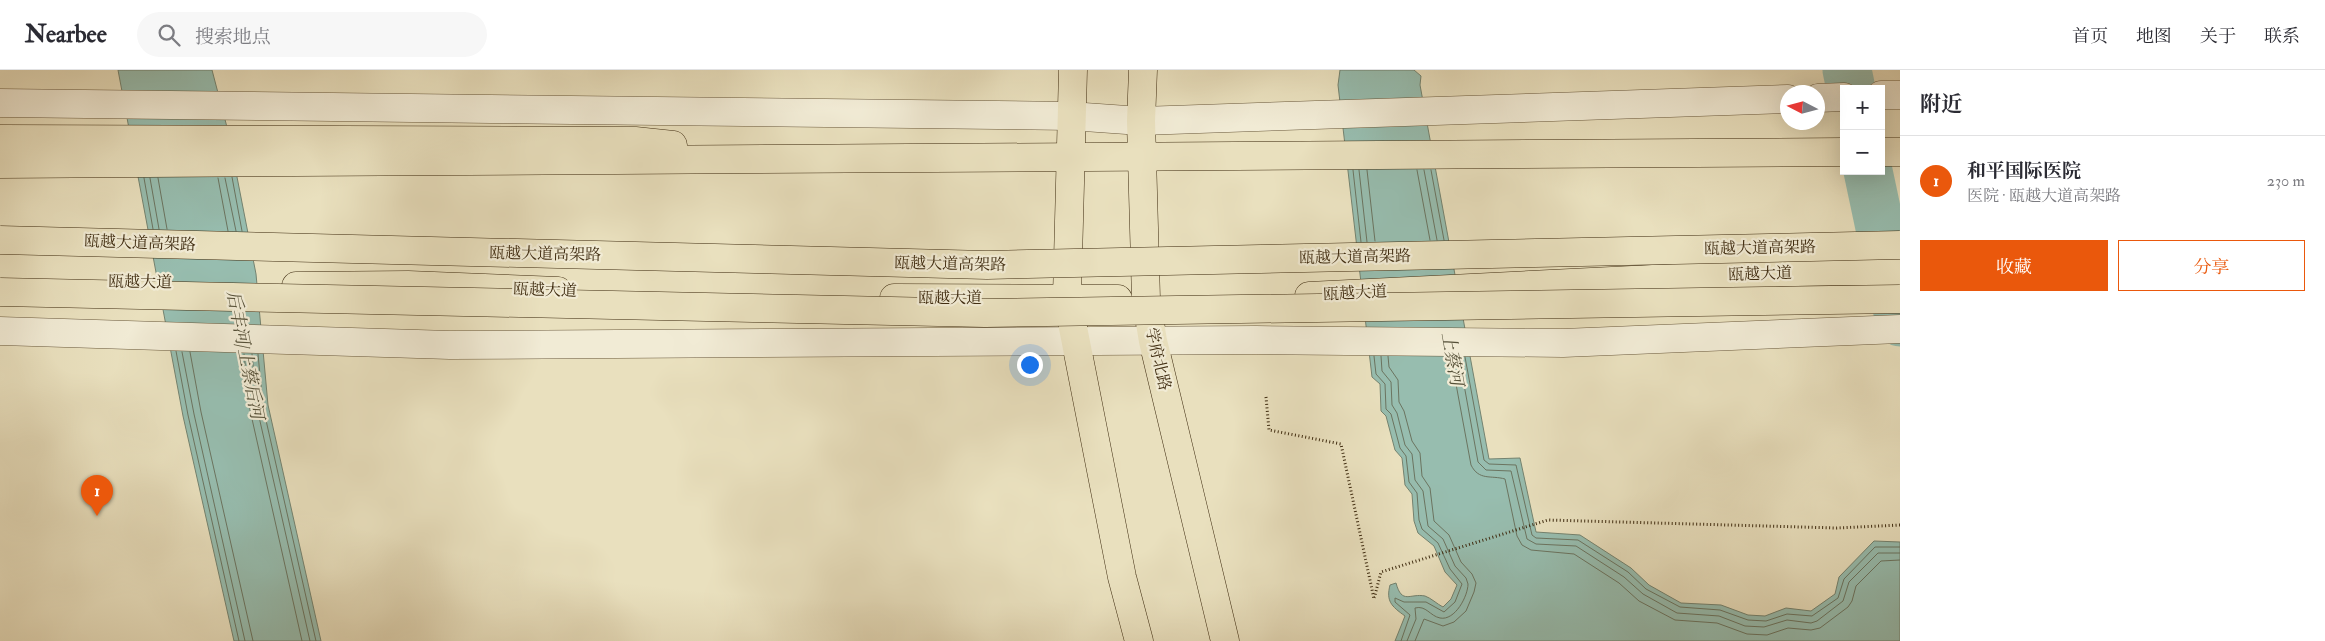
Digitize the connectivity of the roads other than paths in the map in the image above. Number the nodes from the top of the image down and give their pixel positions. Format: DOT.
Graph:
graph roads {
  1 [pos="1073,70"];
  2 [pos="1143,70"];
  3 [pos="1885,95"];
  4 [pos="1900,95"];
  5 [pos="1840,97"];
  6 [pos="1825,98"];
  7 [pos="1780,99"];
  8 [pos="0,103"];
  9 [pos="1070,116"];
  10 [pos="1140,121"];
  11 [pos="0,139"];
  12 [pos="266,152"];
  13 [pos="1840,152"];
  14 [pos="1885,152"];
  15 [pos="1900,152"];
  16 [pos="1070,156"];
  17 [pos="1142,156"];
  18 [pos="0,164"];
  19 [pos="0,240"];
  20 [pos="1900,245"];
  21 [pos="1900,271"];
  22 [pos="0,279"];
  23 [pos="0,292"];
  24 [pos="1067,298"];
  25 [pos="1146,299"];
  26 [pos="1900,299"];
  27 [pos="1900,329"];
  28 [pos="0,331"];
  29 [pos="1153,341"];
  30 [pos="1075,342"];
  31 [pos="1139,641"];
  32 [pos="1225,641"];
  1 -- 9 [label="main road"];
  2 -- 10 [label="main road, 学府北路"];
  3 -- 4 [label="street"];
  5 -- 6 [label="street"];
  7 -- 10 [label="street"];
  8 -- 9 [label="street"];
  9 -- 10 [label="street"];
  9 -- 16 [label="main road"];
  10 -- 17 [label="main road, 学府北路"];
  11 -- 12 [label="main road"];
  12 -- 16 [label="main road"];
  12 -- 18 [label="main road"];
  13 -- 17 [label="main road"];
  14 -- 15 [label="main road"];
  16 -- 17 [label="main road"];
  16 -- 24 [label="main road"];
  17 -- 25 [label="main road, 学府北路"];
  19 -- 20 [label="main road, 瓯越大道高架路, bridge"];
  21 -- 25 [label="main road, 瓯越大道"];
  22 -- 24 [label="main road, 瓯越大道"];
  23 -- 26 [label="main road, bridge"];
  24 -- 25 [label="main road, 瓯越大道"];
  24 -- 30 [label="main road"];
  25 -- 29 [label="main road, 学府北路"];
  27 -- 29 [label="street"];
  28 -- 30 [label="street"];
  29 -- 30 [label="street"];
  29 -- 32 [label="main road, 学府北路"];
  30 -- 31 [label="main road"];
}
